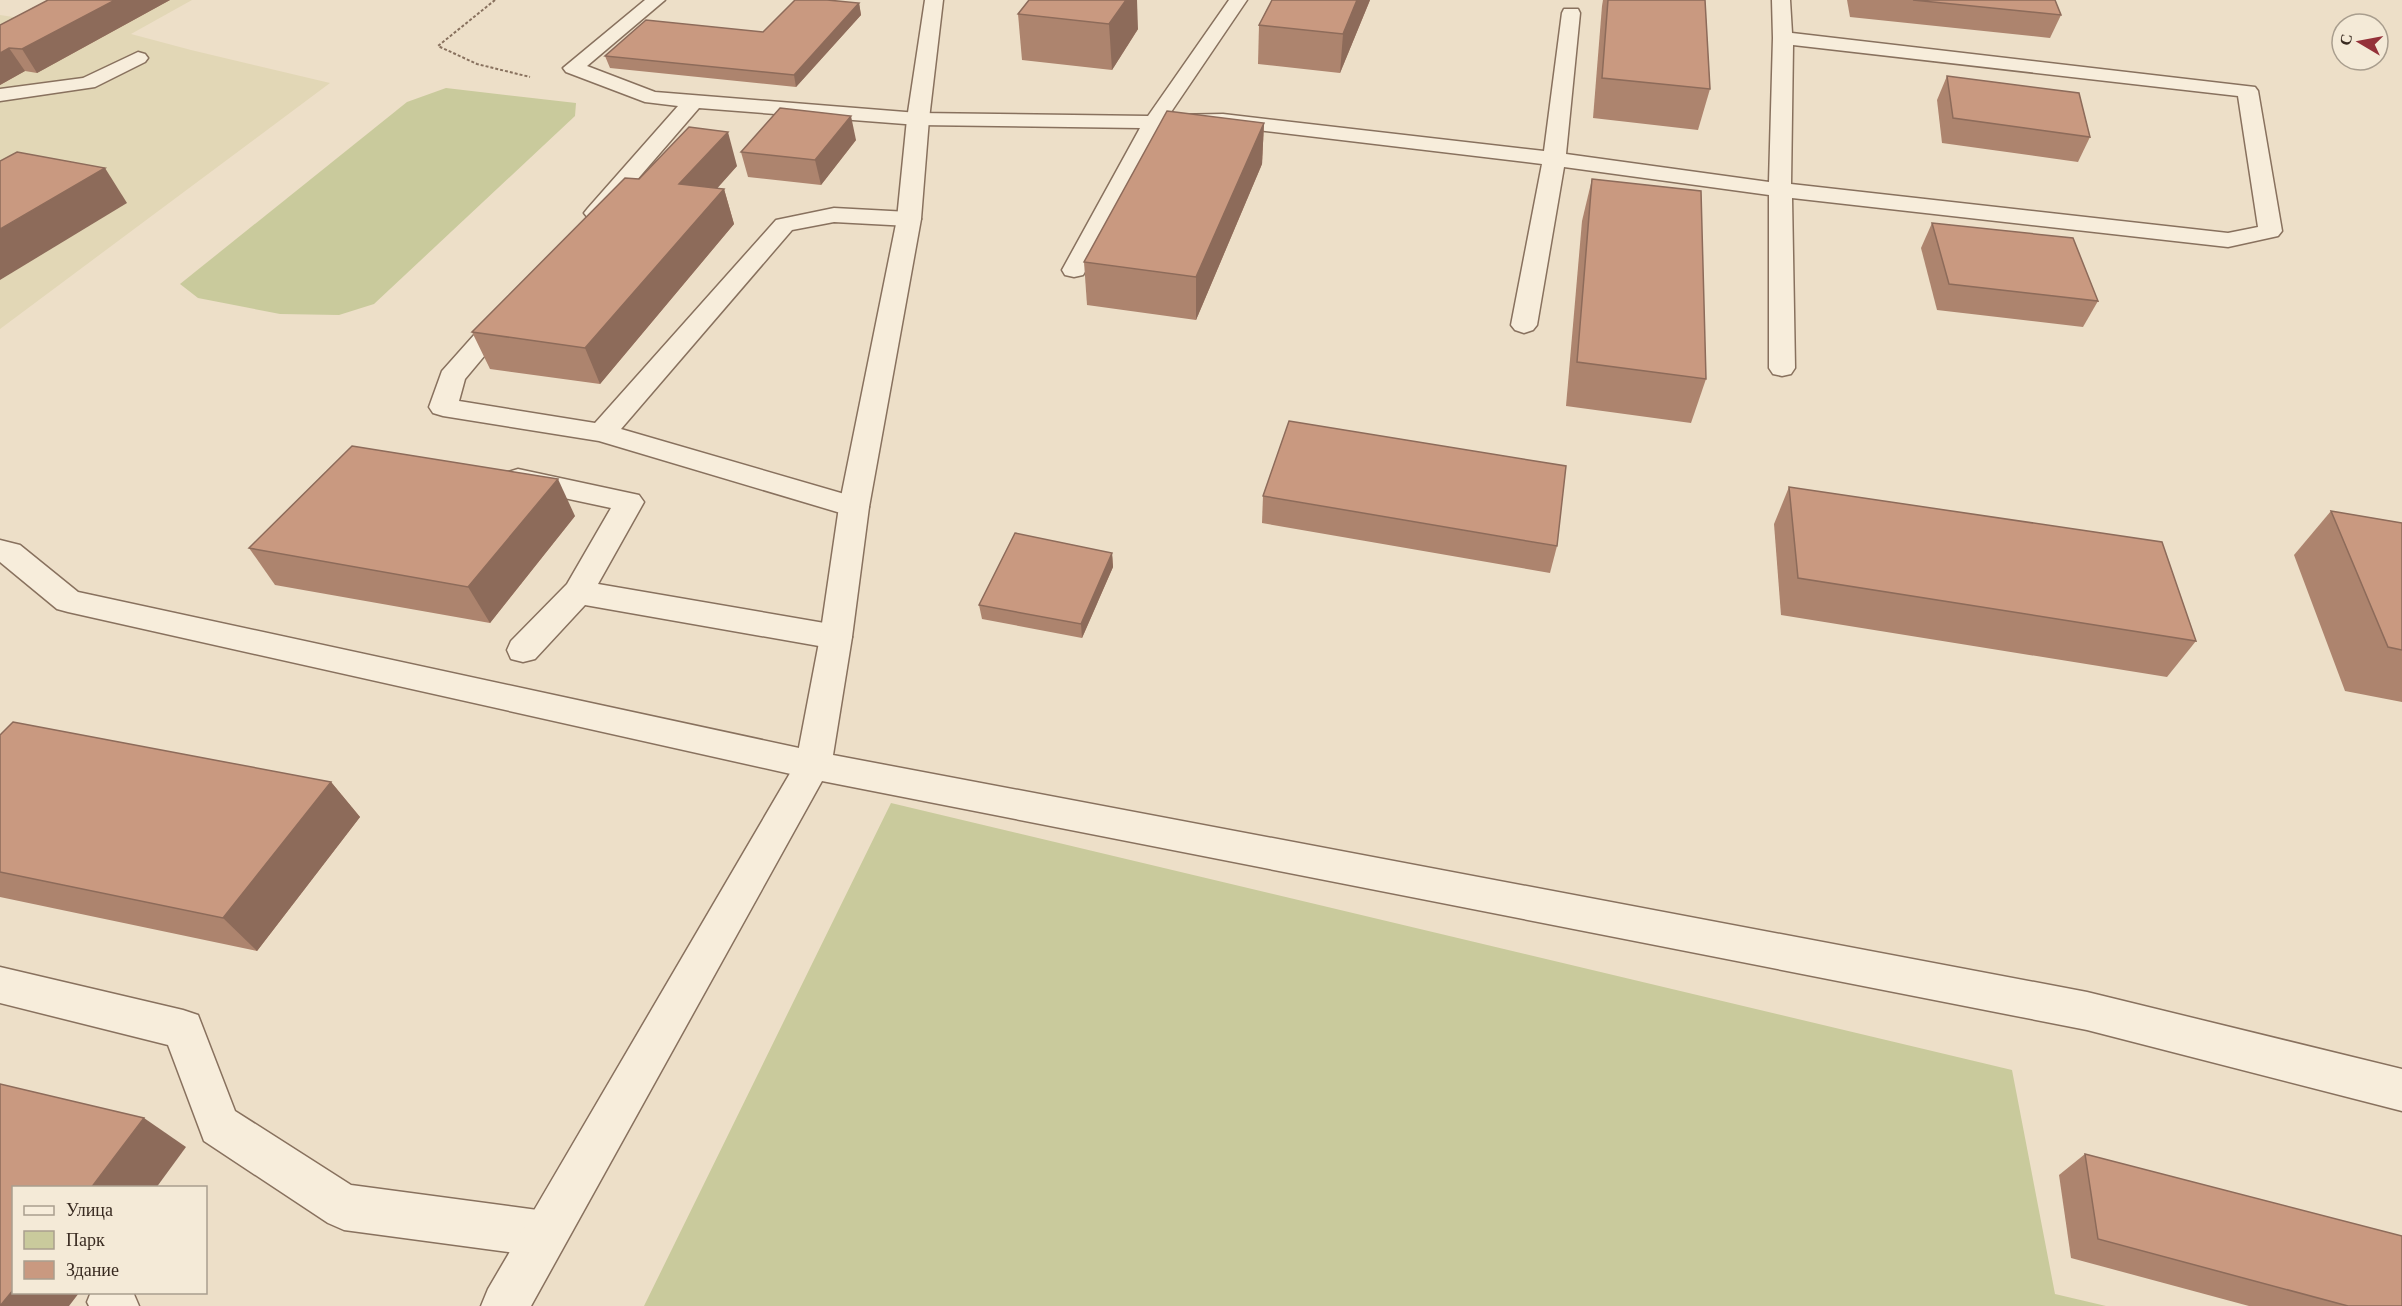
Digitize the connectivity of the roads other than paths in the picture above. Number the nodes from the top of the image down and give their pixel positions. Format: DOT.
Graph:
graph roads {
  1 [pos="656,0"];
  2 [pos="934,0"];
  3 [pos="1238,0"];
  4 [pos="1782,0"];
  5 [pos="1571,13"];
  6 [pos="1783,38"];
  7 [pos="138,58"];
  8 [pos="0,95"];
  9 [pos="694,101"];
  10 [pos="918,119"];
  11 [pos="1154,122"];
  12 [pos="1554,159"];
  13 [pos="1780,190"];
  14 [pos="909,219"];
  15 [pos="577,234"];
  16 [pos="1074,270"];
  17 [pos="522,297"];
  18 [pos="1524,324"];
  19 [pos="1782,368"];
  20 [pos="602,433"];
  21 [pos="494,475"];
  22 [pos="854,507"];
  23 [pos="0,550"];
  24 [pos="578,592"];
  25 [pos="836,637"];
  26 [pos="523,650"];
  27 [pos="813,765"];
  28 [pos="0,985"];
  29 [pos="2402,1090"];
  30 [pos="545,1234"];
  31 [pos="506,1306"];
  1 -- 9 [label="street"];
  2 -- 10 [label="street"];
  3 -- 11 [label="street"];
  4 -- 6 [label="street"];
  5 -- 12 [label="street"];
  6 -- 13 [label="street"];
  6 -- 13 [label="street"];
  7 -- 8 [label="street"];
  9 -- 10 [label="street"];
  9 -- 15 [label="street"];
  10 -- 11 [label="street"];
  10 -- 14 [label="street"];
  11 -- 12 [label="street"];
  11 -- 16 [label="street"];
  12 -- 13 [label="street"];
  12 -- 18 [label="street"];
  13 -- 19 [label="street"];
  14 -- 20 [label="street"];
  14 -- 22 [label="street"];
  17 -- 20 [label="street"];
  20 -- 22 [label="street"];
  21 -- 24 [label="street"];
  22 -- 25 [label="street"];
  23 -- 27 [label="street"];
  24 -- 25 [label="street"];
  24 -- 26 [label="street"];
  25 -- 27 [label="street"];
  27 -- 29 [label="street"];
  27 -- 30 [label="street"];
  28 -- 30 [label="street"];
  30 -- 31 [label="street"];
}
